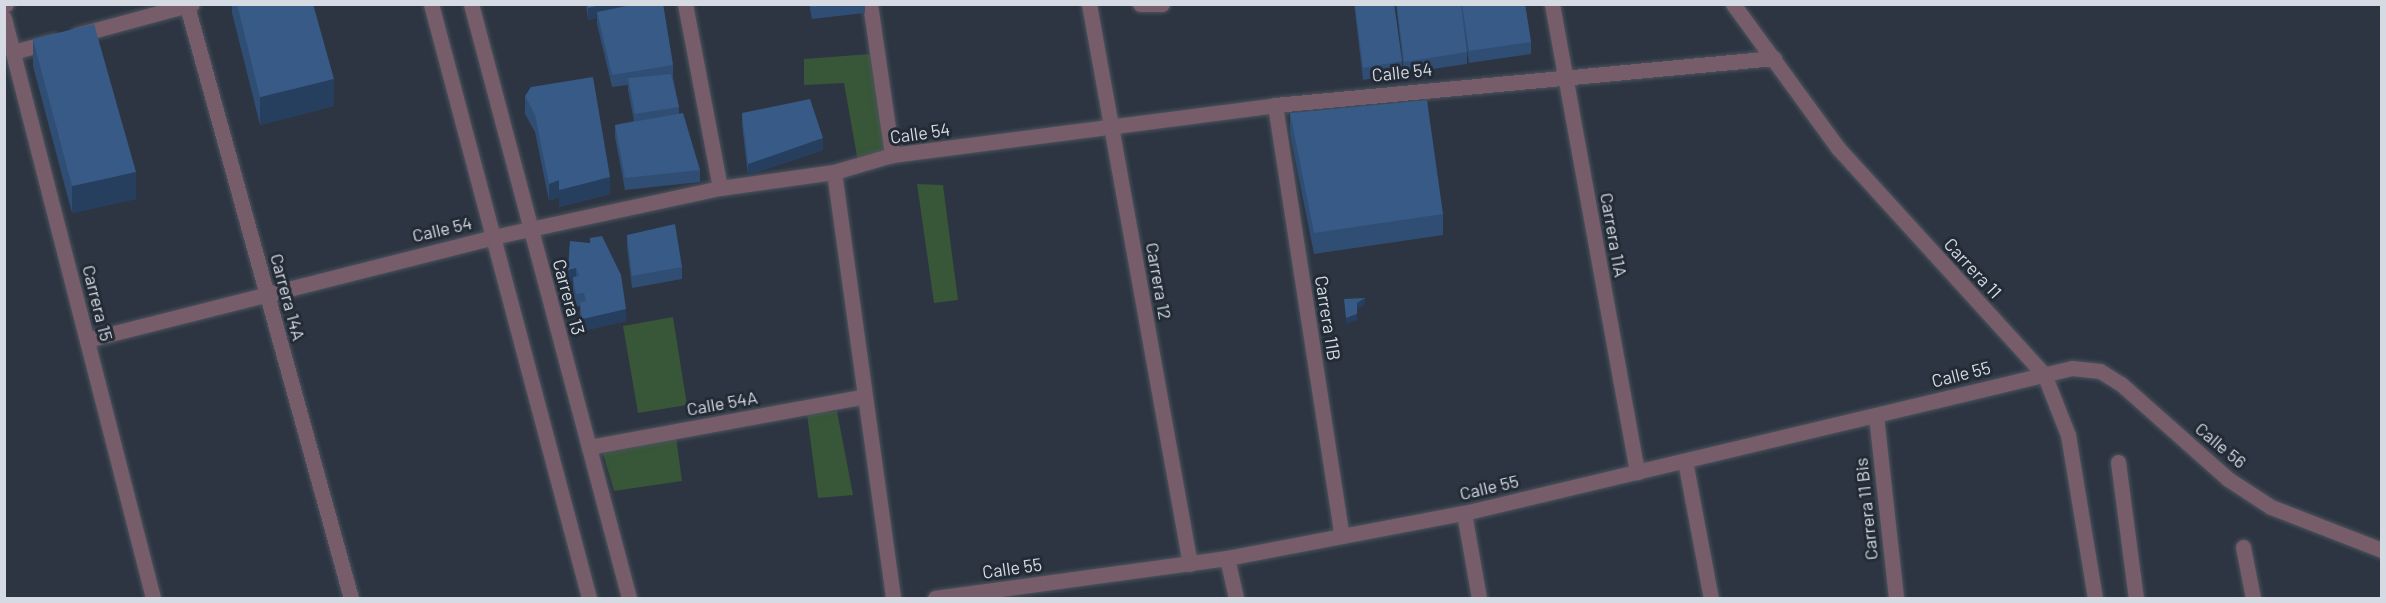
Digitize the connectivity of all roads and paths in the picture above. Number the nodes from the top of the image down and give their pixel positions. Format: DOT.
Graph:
graph roads {
  1 [pos="431,4"];
  2 [pos="471,4"];
  3 [pos="685,4"];
  4 [pos="870,4"];
  5 [pos="1089,4"];
  6 [pos="1162,4"];
  7 [pos="1552,4"];
  8 [pos="1733,4"];
  9 [pos="190,5"];
  10 [pos="1140,6"];
  11 [pos="4,18"];
  12 [pos="13,52"];
  13 [pos="1774,58"];
  14 [pos="1566,74"];
  15 [pos="1275,105"];
  16 [pos="1112,127"];
  17 [pos="892,155"];
  18 [pos="834,172"];
  19 [pos="720,188"];
  20 [pos="531,231"];
  21 [pos="493,237"];
  22 [pos="266,290"];
  23 [pos="87,339"];
  24 [pos="2044,374"];
  25 [pos="862,397"];
  26 [pos="1875,416"];
  27 [pos="589,447"];
  28 [pos="1685,461"];
  29 [pos="2118,462"];
  30 [pos="1637,472"];
  31 [pos="1464,513"];
  32 [pos="1342,537"];
  33 [pos="2243,547"];
  34 [pos="2382,550"];
  35 [pos="1227,558"];
  36 [pos="1190,564"];
  37 [pos="153,598"];
  38 [pos="351,598"];
  39 [pos="589,598"];
  40 [pos="629,598"];
  41 [pos="893,598"];
  42 [pos="934,598"];
  43 [pos="1236,598"];
  44 [pos="1479,598"];
  45 [pos="1711,598"];
  46 [pos="1896,598"];
  47 [pos="2095,598"];
  48 [pos="2136,598"];
  49 [pos="2253,598"];
  1 -- 21 [label="street"];
  2 -- 20 [label="street, Carrera 13"];
  3 -- 19 [label="street"];
  4 -- 17 [label="street"];
  5 -- 16 [label="street, Carrera 12"];
  6 -- 10 [label="street"];
  7 -- 14 [label="street, Carrera 11A"];
  8 -- 13 [label="street, Carrera 11"];
  9 -- 12 [label="street"];
  9 -- 22 [label="street, Carrera 14A"];
  11 -- 12 [label="street, Carrera 15"];
  12 -- 23 [label="street, Carrera 15"];
  13 -- 14 [label="street, Calle 54"];
  13 -- 24 [label="street, Carrera 11"];
  14 -- 15 [label="street, Calle 54"];
  14 -- 30 [label="street, Carrera 11A"];
  15 -- 16 [label="street, Calle 54"];
  15 -- 32 [label="street, Carrera 11B"];
  16 -- 17 [label="street, Calle 54"];
  16 -- 36 [label="street, Carrera 12"];
  17 -- 18 [label="street, Calle 54"];
  18 -- 19 [label="street, Calle 54"];
  18 -- 25 [label="street"];
  19 -- 20 [label="street, Calle 54"];
  20 -- 21 [label="street, Calle 54"];
  20 -- 27 [label="street, Carrera 13"];
  21 -- 22 [label="street, Calle 54"];
  21 -- 39 [label="street"];
  22 -- 23 [label="street, Calle 54"];
  22 -- 38 [label="street, Carrera 14A"];
  23 -- 37 [label="street, Carrera 15"];
  24 -- 26 [label="street, Calle 55"];
  24 -- 34 [label="street, Calle 56"];
  24 -- 47 [label="street, Carrera 11"];
  25 -- 27 [label="street, Calle 54A"];
  25 -- 41 [label="street"];
  26 -- 28 [label="street, Calle 55"];
  26 -- 46 [label="street, Carrera 11 Bis"];
  27 -- 40 [label="street, Carrera 13"];
  28 -- 30 [label="street, Calle 55"];
  28 -- 45 [label="street"];
  29 -- 48 [label="street"];
  30 -- 31 [label="street, Calle 55"];
  31 -- 32 [label="street, Calle 55"];
  31 -- 44 [label="street"];
  32 -- 35 [label="street, Calle 55"];
  33 -- 49 [label="street"];
  35 -- 36 [label="street, Calle 55"];
  35 -- 43 [label="street"];
  36 -- 42 [label="street, Calle 55"];
}
